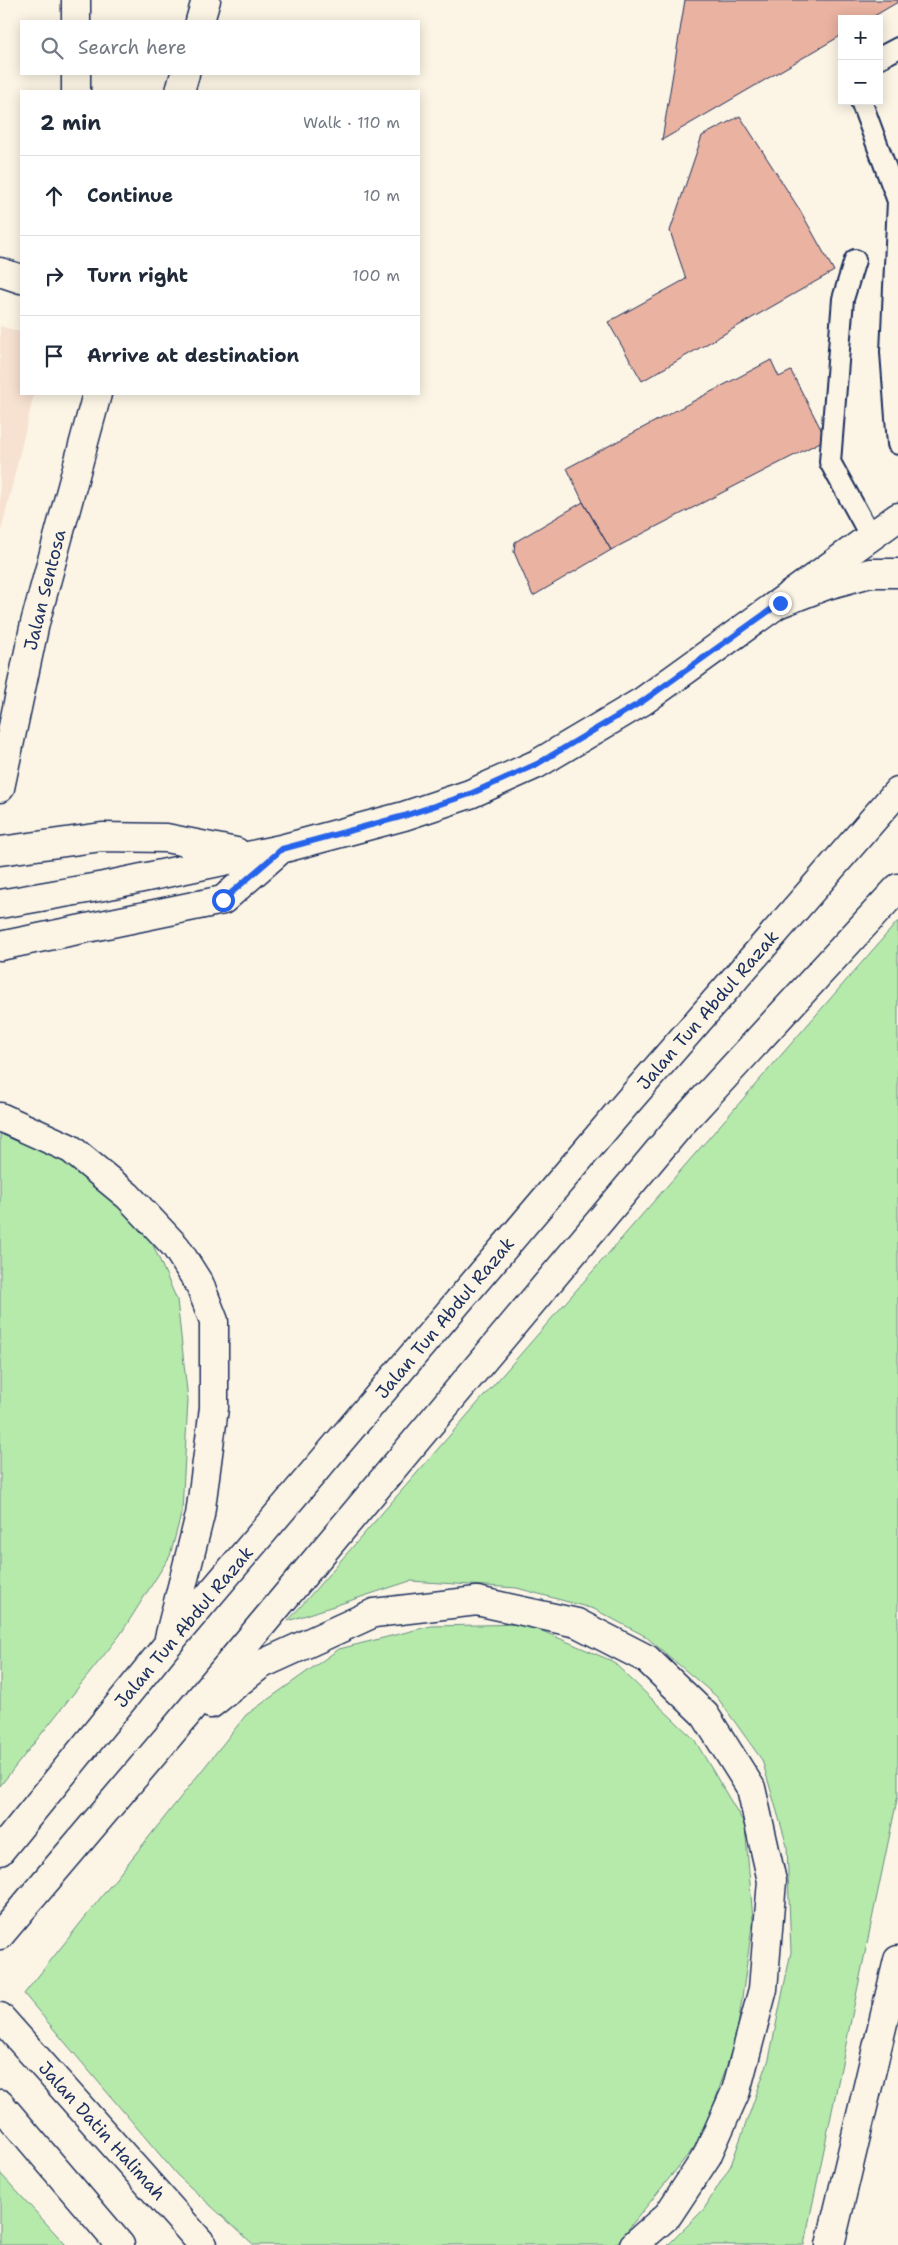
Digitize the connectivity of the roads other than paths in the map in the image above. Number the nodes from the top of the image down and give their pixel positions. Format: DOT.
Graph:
graph roads {
  1 [pos="76,0"];
  2 [pos="206,0"];
  3 [pos="76,20"];
  4 [pos="200,20"];
  5 [pos="898,48"];
  6 [pos="883,56"];
  7 [pos="76,75"];
  8 [pos="185,75"];
  9 [pos="76,90"];
  10 [pos="180,90"];
  11 [pos="862,105"];
  12 [pos="855,260"];
  13 [pos="0,272"];
  14 [pos="20,279"];
  15 [pos="97,395"];
  16 [pos="898,444"];
  17 [pos="898,517"];
  18 [pos="871,536"];
  19 [pos="898,573"];
  20 [pos="780,603"];
  21 [pos="0,788"];
  22 [pos="898,791"];
  23 [pos="282,849"];
  24 [pos="0,851"];
  25 [pos="250,854"];
  26 [pos="898,888"];
  27 [pos="0,904"];
  28 [pos="0,946"];
  29 [pos="0,1117"];
  30 [pos="168,1644"];
  31 [pos="167,1738"];
  32 [pos="0,1851"];
  33 [pos="0,1935"];
  34 [pos="898,1960"];
  35 [pos="0,2017"];
  36 [pos="0,2104"];
  37 [pos="836,2216"];
  38 [pos="202,2244"];
  39 [pos="120,2245"];
  40 [pos="634,2245"];
  41 [pos="830,2245"];
  42 [pos="840,2245"];
  1 -- 3 [label="main road"];
  2 -- 4 [label="main road"];
  5 -- 6 [label="lane"];
  7 -- 9 [label="main road"];
  8 -- 10 [label="main road"];
  11 -- 16 [label="lane"];
  12 -- 18 [label="lane"];
  13 -- 14 [label="main road"];
  15 -- 21 [label="main road, Jalan Sentosa"];
  17 -- 18 [label="main road"];
  18 -- 20 [label="main road"];
  19 -- 20 [label="main road"];
  20 -- 23 [label="main road"];
  22 -- 30 [label="main road, Jalan Tun Abdul Razak"];
  23 -- 25 [label="main road"];
  23 -- 28 [label="main road"];
  24 -- 25 [label="main road"];
  25 -- 27 [label="main road"];
  26 -- 31 [label="main road"];
  29 -- 30 [label="main road"];
  30 -- 32 [label="main road, Jalan Tun Abdul Razak"];
  31 -- 33 [label="main road"];
  31 -- 40 [label="main road"];
  34 -- 37 [label="main road"];
  35 -- 38 [label="main road, Jalan Datin Halimah"];
  36 -- 39 [label="main road"];
  37 -- 41 [label="main road"];
  37 -- 42 [label="lane"];
}
